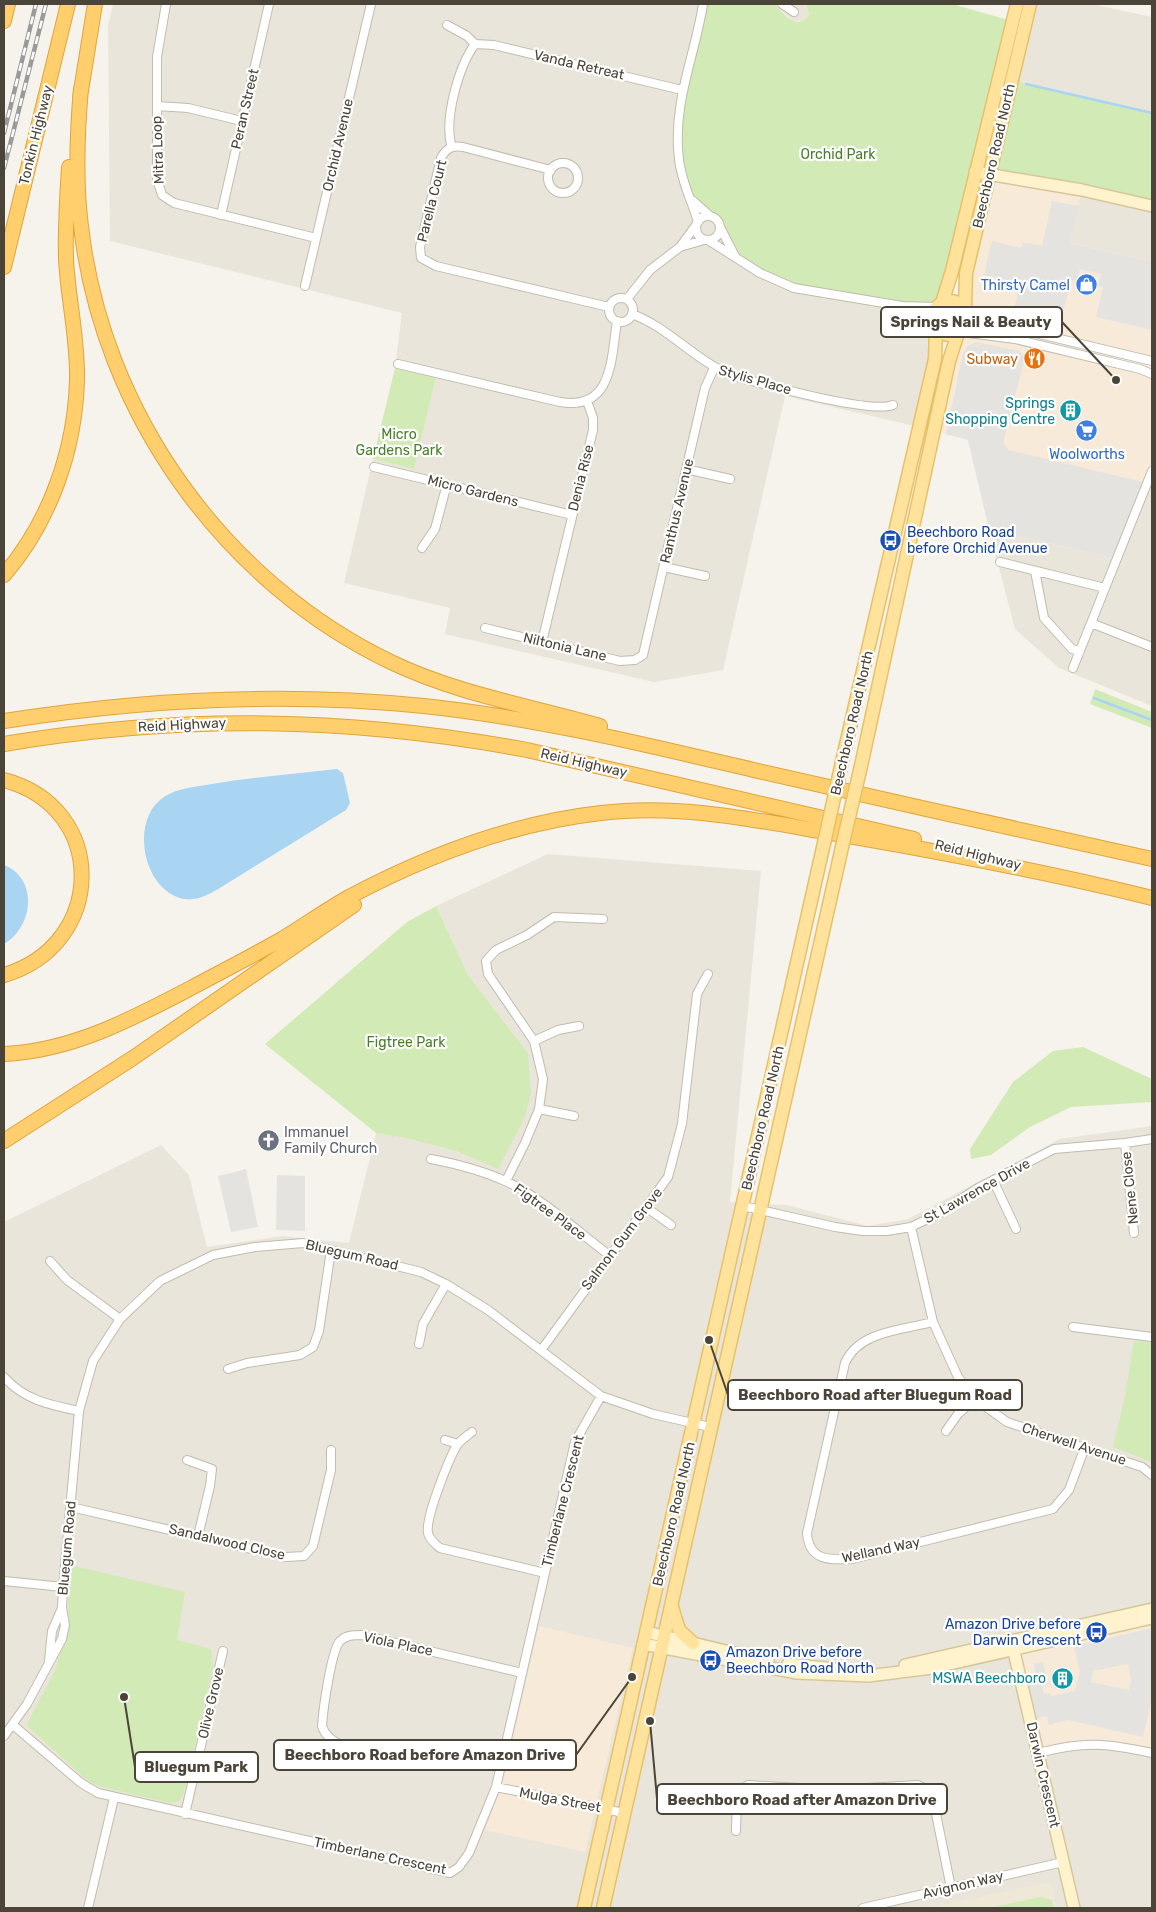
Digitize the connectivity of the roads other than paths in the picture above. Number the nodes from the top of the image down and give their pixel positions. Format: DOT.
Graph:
graph roads {
  1 [pos="8,4"];
  2 [pos="68,4"];
  3 [pos="95,4"];
  4 [pos="166,4"];
  5 [pos="269,4"];
  6 [pos="370,4"];
  7 [pos="703,4"];
  8 [pos="782,4"];
  9 [pos="1017,4"];
  10 [pos="1030,4"];
  11 [pos="794,12"];
  12 [pos="4,21"];
  13 [pos="446,25"];
  14 [pos="475,44"];
  15 [pos="81,88"];
  16 [pos="682,90"];
  17 [pos="157,106"];
  18 [pos="242,121"];
  19 [pos="452,147"];
  20 [pos="551,170"];
  21 [pos="975,172"];
  22 [pos="991,173"];
  23 [pos="691,198"];
  24 [pos="1152,206"];
  25 [pos="221,215"];
  26 [pos="710,216"];
  27 [pos="697,223"];
  28 [pos="720,227"];
  29 [pos="316,238"];
  30 [pos="706,240"];
  31 [pos="680,247"];
  32 [pos="735,256"];
  33 [pos="4,267"];
  34 [pos="305,286"];
  35 [pos="627,299"];
  36 [pos="939,305"];
  37 [pos="902,306"];
  38 [pos="609,307"];
  39 [pos="966,312"];
  40 [pos="632,314"];
  41 [pos="617,321"];
  42 [pos="999,324"];
  43 [pos="935,327"];
  44 [pos="960,333"];
  45 [pos="1014,339"];
  46 [pos="1152,361"];
  47 [pos="398,364"];
  48 [pos="714,368"];
  49 [pos="1152,374"];
  50 [pos="587,401"];
  51 [pos="893,405"];
  52 [pos="374,467"];
  53 [pos="686,469"];
  54 [pos="1152,471"];
  55 [pos="730,479"];
  56 [pos="446,484"];
  57 [pos="572,515"];
  58 [pos="422,548"];
  59 [pos="1000,562"];
  60 [pos="664,567"];
  61 [pos="1035,571"];
  62 [pos="4,575"];
  63 [pos="705,576"];
  64 [pos="1105,588"];
  65 [pos="1091,623"];
  66 [pos="485,628"];
  67 [pos="542,642"];
  68 [pos="1152,647"];
  69 [pos="1080,651"];
  70 [pos="643,655"];
  71 [pos="1073,668"];
  72 [pos="4,721"];
  73 [pos="4,744"];
  74 [pos="762,772"];
  75 [pos="4,780"];
  76 [pos="1152,859"];
  77 [pos="396,876"];
  78 [pos="1152,899"];
  79 [pos="603,919"];
  80 [pos="708,974"];
  81 [pos="4,975"];
  82 [pos="579,1026"];
  83 [pos="534,1041"];
  84 [pos="4,1054"];
  85 [pos="539,1109"];
  86 [pos="574,1116"];
  87 [pos="1152,1139"];
  88 [pos="4,1141"];
  89 [pos="1124,1144"];
  90 [pos="431,1159"];
  91 [pos="993,1180"];
  92 [pos="506,1181"];
  93 [pos="743,1206"];
  94 [pos="647,1208"];
  95 [pos="759,1210"];
  96 [pos="671,1225"];
  97 [pos="910,1227"];
  98 [pos="1016,1229"];
  99 [pos="1134,1233"];
  100 [pos="331,1250"];
  101 [pos="609,1255"];
  102 [pos="50,1261"];
  103 [pos="446,1284"];
  104 [pos="120,1319"];
  105 [pos="933,1322"];
  106 [pos="1073,1327"];
  107 [pos="1152,1337"];
  108 [pos="419,1344"];
  109 [pos="542,1348"];
  110 [pos="228,1369"];
  111 [pos="4,1379"];
  112 [pos="601,1396"];
  113 [pos="975,1399"];
  114 [pos="79,1411"];
  115 [pos="695,1423"];
  116 [pos="710,1427"];
  117 [pos="946,1430"];
  118 [pos="472,1432"];
  119 [pos="445,1440"];
  120 [pos="458,1444"];
  121 [pos="1086,1447"];
  122 [pos="331,1450"];
  123 [pos="187,1460"];
  124 [pos="1152,1475"];
  125 [pos="71,1507"];
  126 [pos="198,1536"];
  127 [pos="545,1573"];
  128 [pos="4,1581"];
  129 [pos="64,1587"];
  130 [pos="671,1602"];
  131 [pos="62,1608"];
  132 [pos="1152,1609"];
  133 [pos="1152,1618"];
  134 [pos="645,1638"];
  135 [pos="662,1642"];
  136 [pos="692,1644"];
  137 [pos="1012,1646"];
  138 [pos="223,1651"];
  139 [pos="49,1663"];
  140 [pos="522,1673"];
  141 [pos="13,1725"];
  142 [pos="4,1736"];
  143 [pos="1038,1753"];
  144 [pos="381,1754"];
  145 [pos="1152,1754"];
  146 [pos="496,1787"];
  147 [pos="114,1798"];
  148 [pos="606,1809"];
  149 [pos="624,1813"];
  150 [pos="185,1814"];
  151 [pos="736,1831"];
  152 [pos="1063,1862"];
  153 [pos="951,1888"];
  154 [pos="88,1908"];
  155 [pos="584,1908"];
  156 [pos="603,1908"];
  157 [pos="863,1908"];
  158 [pos="1074,1908"];
  1 -- 12 [label="highway"];
  2 -- 33 [label="highway, Tonkin Highway"];
  3 -- 15 [label="highway"];
  4 -- 17 [label="street, Mitra Loop"];
  5 -- 18 [label="street, Peran Street"];
  6 -- 29 [label="street, Orchid Avenue"];
  7 -- 16 [label="street"];
  8 -- 11 [label="street"];
  9 -- 21 [label="main road, Beechboro Road North"];
  10 -- 22 [label="main road, Beechboro Road North"];
  13 -- 14 [label="street, Vanda Retreat"];
  14 -- 16 [label="street, Vanda Retreat"];
  14 -- 19 [label="street"];
  15 -- 62 [label="highway"];
  15 -- 74 [label="highway"];
  16 -- 23 [label="street"];
  17 -- 18 [label="street"];
  17 -- 25 [label="street, Mitra Loop"];
  18 -- 25 [label="street, Peran Street"];
  19 -- 20 [label="street, Parella Court"];
  19 -- 38 [label="street, Parella Court"];
  21 -- 22 [label="street"];
  21 -- 36 [label="main road, Beechboro Road North"];
  22 -- 24 [label="street"];
  22 -- 39 [label="main road, Beechboro Road North"];
  23 -- 26 [label="street"];
  23 -- 27 [label="street"];
  25 -- 29 [label="street, Mitra Loop"];
  26 -- 27 [label="street"];
  26 -- 28 [label="street"];
  27 -- 30 [label="street"];
  27 -- 31 [label="street"];
  28 -- 30 [label="street"];
  28 -- 32 [label="street"];
  29 -- 34 [label="street, Orchid Avenue"];
  30 -- 31 [label="street"];
  30 -- 32 [label="street"];
  31 -- 35 [label="street"];
  32 -- 37 [label="street"];
  35 -- 38 [label="street"];
  35 -- 40 [label="street"];
  36 -- 37 [label="street"];
  36 -- 39 [label="main road"];
  36 -- 43 [label="main road"];
  37 -- 43 [label="street"];
  38 -- 41 [label="street"];
  39 -- 42 [label="street"];
  39 -- 44 [label="main road"];
  40 -- 41 [label="street"];
  40 -- 48 [label="street, Stylis Place"];
  41 -- 50 [label="street"];
  42 -- 45 [label="street"];
  42 -- 46 [label="street"];
  43 -- 44 [label="main road"];
  43 -- 93 [label="main road, Beechboro Road North, bridge"];
  44 -- 45 [label="street"];
  44 -- 95 [label="main road, Beechboro Road North, bridge"];
  45 -- 49 [label="street"];
  47 -- 50 [label="street"];
  48 -- 51 [label="street, Stylis Place"];
  48 -- 53 [label="street, Ranthus Avenue"];
  50 -- 57 [label="street, Denia Rise"];
  52 -- 56 [label="street, Micro Gardens"];
  53 -- 55 [label="street"];
  53 -- 60 [label="street, Ranthus Avenue"];
  54 -- 64 [label="street"];
  56 -- 57 [label="street, Micro Gardens"];
  56 -- 58 [label="street"];
  57 -- 67 [label="street, Denia Rise"];
  59 -- 61 [label="street"];
  60 -- 63 [label="street"];
  60 -- 70 [label="street, Ranthus Avenue"];
  61 -- 64 [label="street"];
  61 -- 69 [label="street"];
  64 -- 65 [label="street"];
  65 -- 68 [label="street"];
  65 -- 69 [label="street"];
  66 -- 67 [label="street, Niltonia Lane"];
  67 -- 70 [label="street, Niltonia Lane"];
  69 -- 71 [label="street"];
  72 -- 74 [label="highway, Reid Highway"];
  73 -- 78 [label="highway, Reid Highway"];
  74 -- 76 [label="highway, Reid Highway"];
  75 -- 81 [label="highway"];
  77 -- 78 [label="highway"];
  77 -- 84 [label="highway"];
  77 -- 88 [label="highway"];
  79 -- 83 [label="street"];
  80 -- 94 [label="street, Salmon Gum Grove"];
  82 -- 83 [label="street"];
  83 -- 85 [label="street"];
  85 -- 86 [label="street"];
  85 -- 92 [label="street"];
  87 -- 89 [label="street, St Lawrence Drive"];
  89 -- 91 [label="street, St Lawrence Drive"];
  89 -- 99 [label="street, Nene Close"];
  90 -- 92 [label="street, Figtree Place"];
  91 -- 97 [label="street, St Lawrence Drive"];
  91 -- 98 [label="street"];
  92 -- 101 [label="street, Figtree Place"];
  93 -- 95 [label="street, St Lawrence Drive"];
  93 -- 115 [label="main road, Beechboro Road North"];
  94 -- 96 [label="street"];
  94 -- 101 [label="street, Salmon Gum Grove"];
  95 -- 97 [label="street, St Lawrence Drive"];
  95 -- 116 [label="main road, Beechboro Road North"];
  97 -- 105 [label="street, Cherwell Avenue"];
  100 -- 103 [label="street, Bluegum Road"];
  100 -- 104 [label="street, Bluegum Road"];
  100 -- 110 [label="street"];
  101 -- 109 [label="street, Salmon Gum Grove"];
  102 -- 104 [label="street"];
  103 -- 108 [label="street"];
  103 -- 109 [label="street, Bluegum Road"];
  104 -- 114 [label="street, Bluegum Road"];
  105 -- 113 [label="street, Cherwell Avenue"];
  105 -- 121 [label="street, Welland Way"];
  106 -- 107 [label="street"];
  109 -- 112 [label="street, Bluegum Road"];
  111 -- 114 [label="street"];
  112 -- 115 [label="street, Bluegum Road"];
  112 -- 127 [label="street, Timberlane Crescent"];
  113 -- 117 [label="street"];
  113 -- 121 [label="street, Cherwell Avenue"];
  114 -- 125 [label="street, Bluegum Road"];
  115 -- 116 [label="street, Bluegum Road"];
  115 -- 134 [label="main road, Beechboro Road North"];
  116 -- 130 [label="main road, Beechboro Road North"];
  118 -- 120 [label="street"];
  119 -- 120 [label="street"];
  120 -- 127 [label="street"];
  121 -- 124 [label="street, Cherwell Avenue"];
  122 -- 126 [label="street, Sandalwood Close"];
  123 -- 126 [label="street"];
  125 -- 126 [label="street, Sandalwood Close"];
  125 -- 129 [label="street, Bluegum Road"];
  127 -- 140 [label="street, Timberlane Crescent"];
  128 -- 129 [label="street"];
  129 -- 131 [label="street, Bluegum Road"];
  130 -- 135 [label="main road, Beechboro Road North"];
  130 -- 136 [label="main road"];
  131 -- 139 [label="street, Bluegum Road"];
  131 -- 139 [label="street, Bluegum Road"];
  132 -- 137 [label="street"];
  133 -- 137 [label="street"];
  134 -- 135 [label="street"];
  134 -- 148 [label="main road, Beechboro Road North"];
  135 -- 136 [label="street"];
  135 -- 137 [label="street"];
  135 -- 149 [label="main road, Beechboro Road North"];
  136 -- 137 [label="street"];
  137 -- 143 [label="street, Darwin Crescent"];
  138 -- 150 [label="street, Olive Grove"];
  139 -- 141 [label="street, Bluegum Road"];
  140 -- 144 [label="street, Viola Place"];
  140 -- 146 [label="street, Timberlane Crescent"];
  141 -- 142 [label="street, Bluegum Road"];
  141 -- 147 [label="street, Timberlane Crescent"];
  143 -- 145 [label="street"];
  143 -- 152 [label="street, Darwin Crescent"];
  146 -- 148 [label="street, Mulga Street"];
  146 -- 150 [label="street, Timberlane Crescent"];
  147 -- 150 [label="street, Timberlane Crescent"];
  147 -- 154 [label="street"];
  148 -- 149 [label="street, Mulga Street"];
  148 -- 155 [label="main road, Beechboro Road North"];
  149 -- 156 [label="main road, Beechboro Road North"];
  151 -- 153 [label="street"];
  152 -- 153 [label="street, Avignon Way"];
  152 -- 158 [label="street, Darwin Crescent"];
  153 -- 157 [label="street, Avignon Way"];
}
